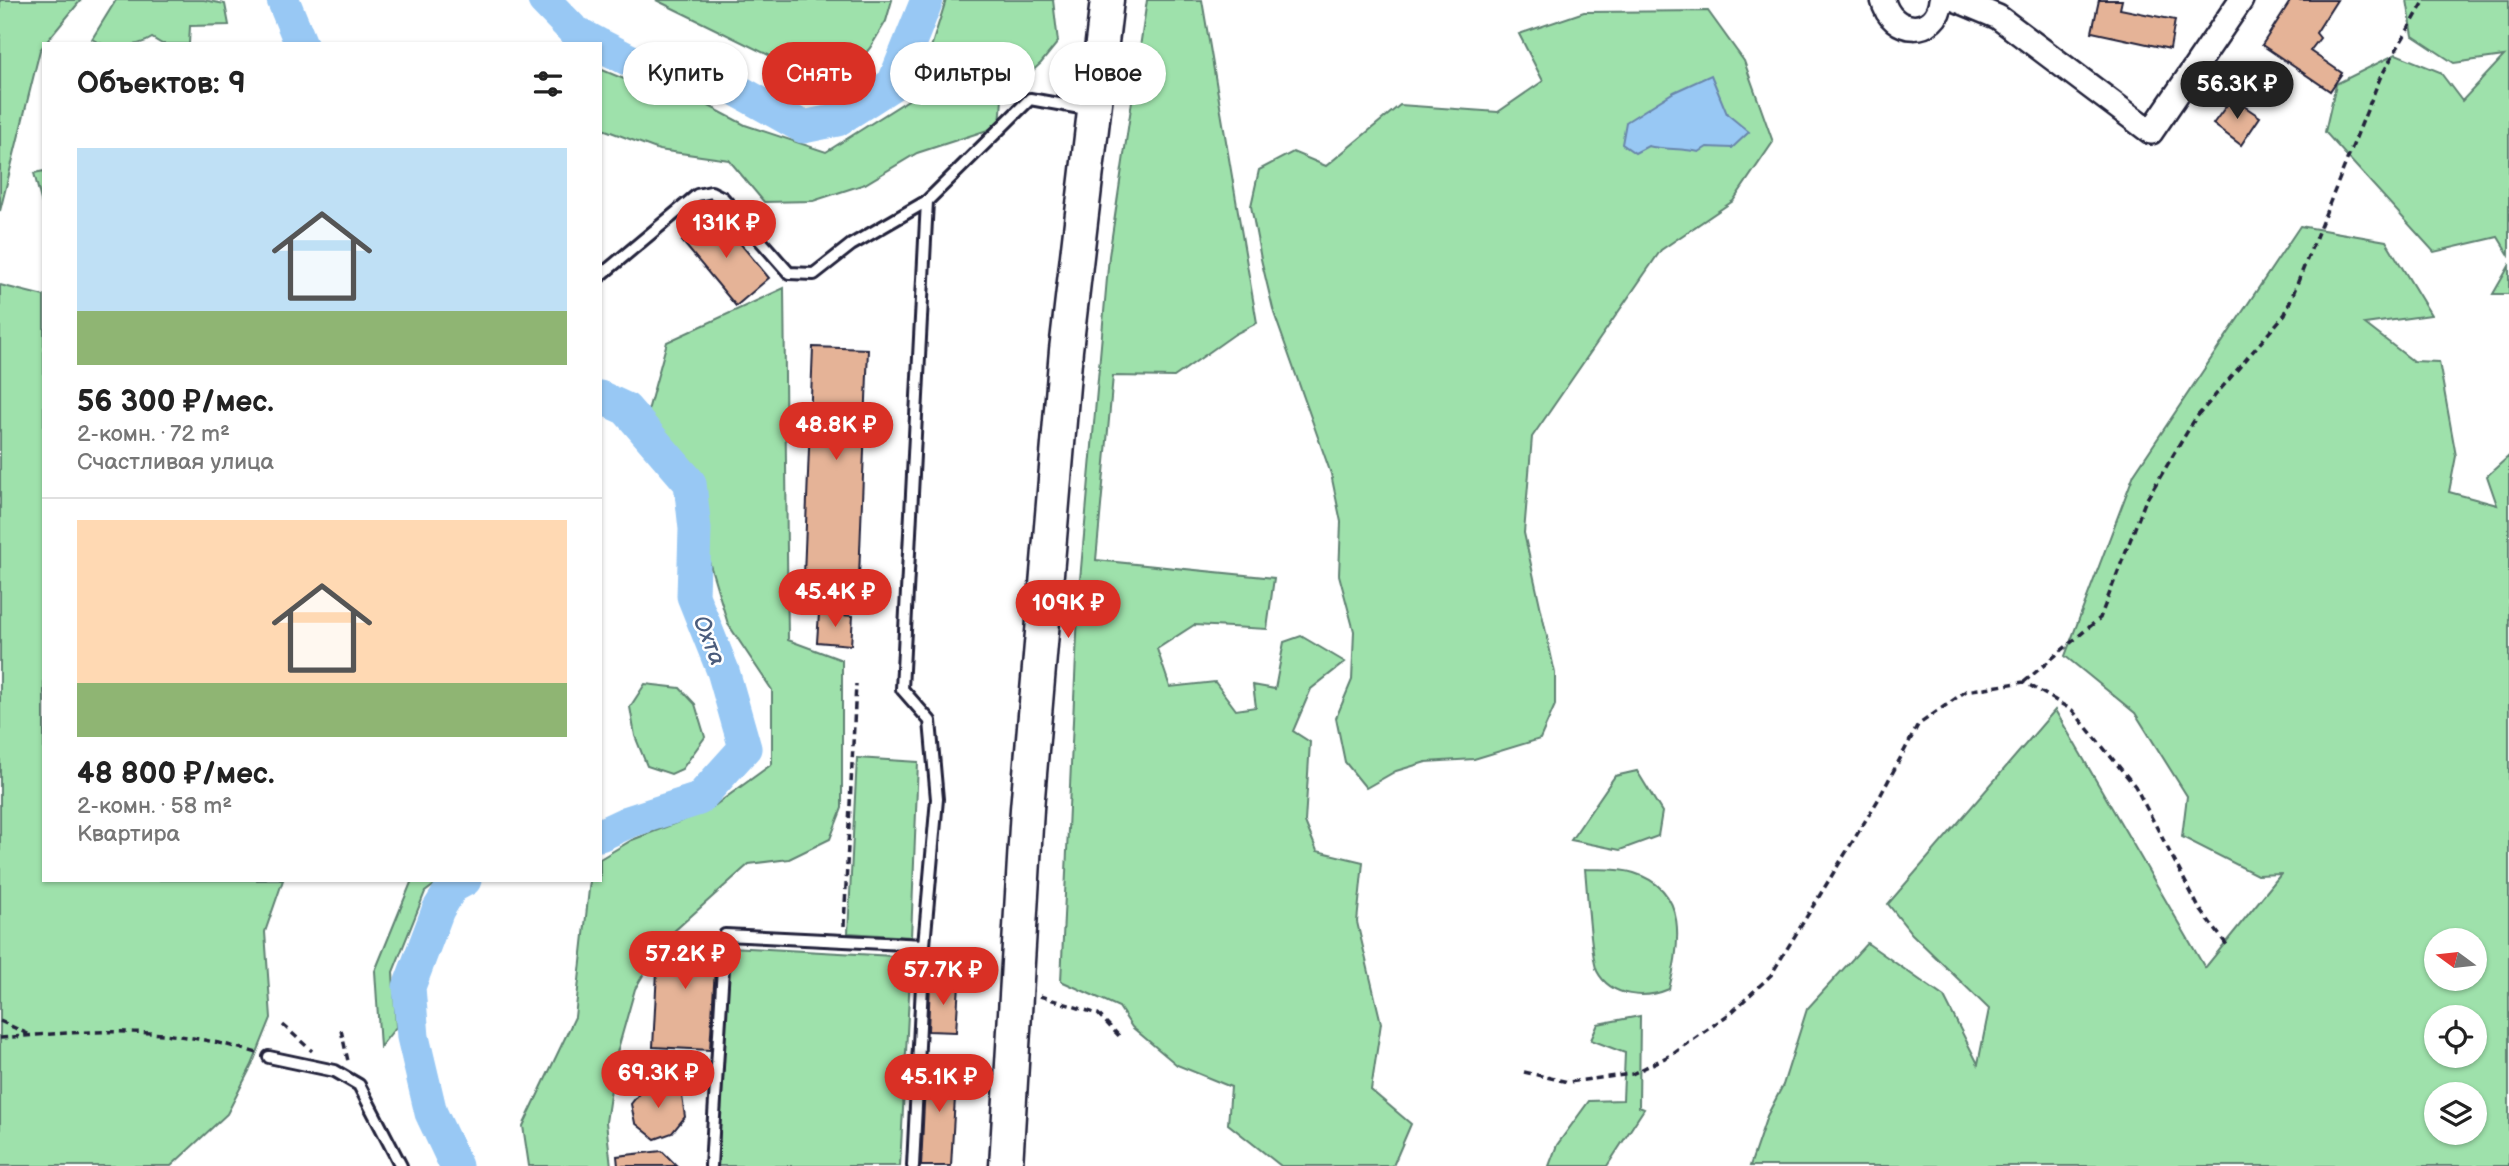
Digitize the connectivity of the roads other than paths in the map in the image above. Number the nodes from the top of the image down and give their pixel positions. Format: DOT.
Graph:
graph roads {
  1 [pos="1107,0"];
  2 [pos="1119,0"];
  3 [pos="1883,0"];
  4 [pos="2240,0"];
  5 [pos="1949,2"];
  6 [pos="1103,42"];
  7 [pos="1104,42"];
  8 [pos="1096,105"];
  9 [pos="1095,111"];
  10 [pos="927,201"];
  11 [pos="602,274"];
  12 [pos="924,945"];
  13 [pos="269,1057"];
  14 [pos="401,1166"];
  15 [pos="711,1166"];
  16 [pos="913,1166"];
  17 [pos="1006,1166"];
  1 -- 6 [label="main road"];
  2 -- 7 [label="street"];
  3 -- 5 [label="street"];
  4 -- 5 [label="street"];
  8 -- 9 [label="main road"];
  9 -- 10 [label="lane"];
  9 -- 17 [label="main road"];
  10 -- 11 [label="lane"];
  10 -- 12 [label="lane"];
  12 -- 15 [label="lane"];
  12 -- 16 [label="lane"];
  13 -- 14 [label="lane"];
}
